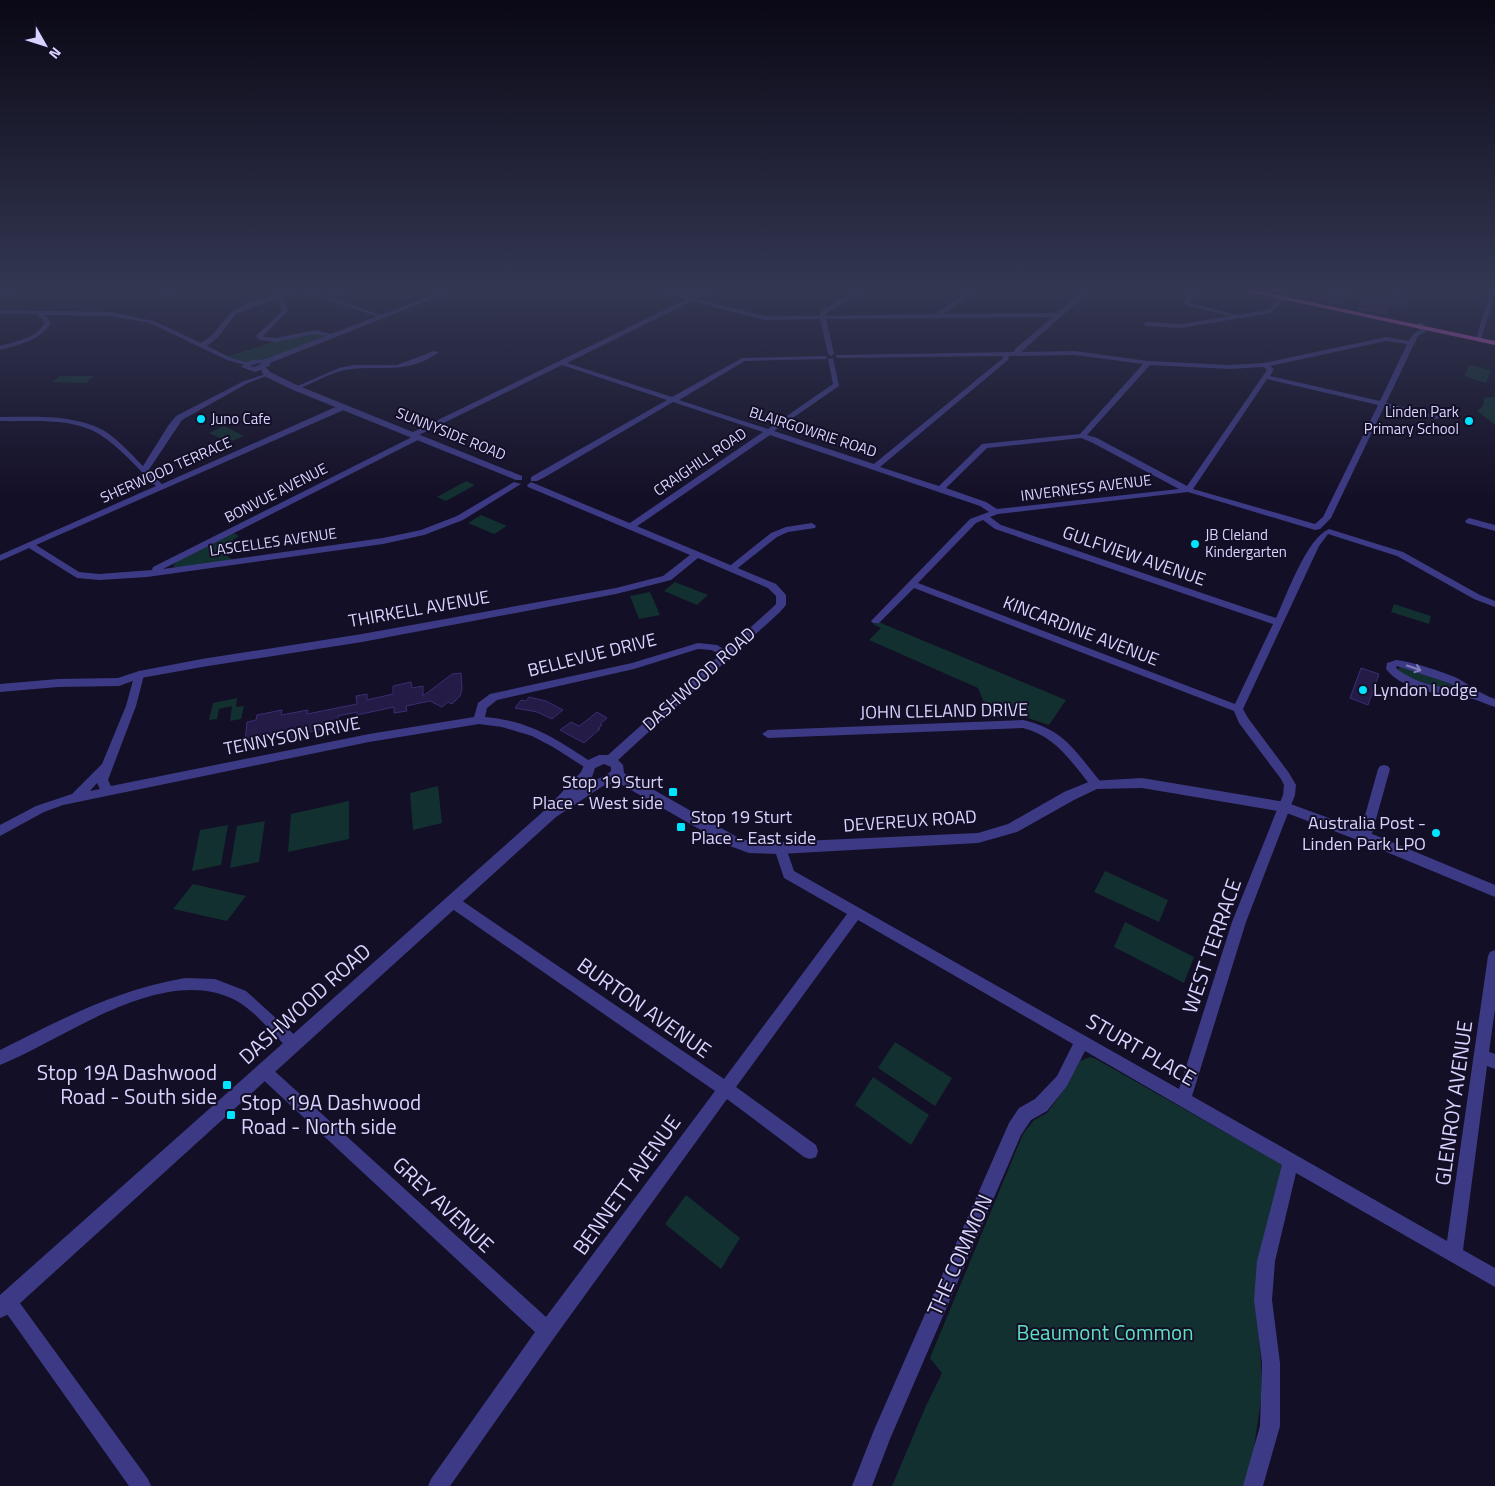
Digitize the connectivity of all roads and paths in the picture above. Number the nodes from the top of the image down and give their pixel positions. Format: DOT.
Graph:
graph roads {
  1 [pos="233,360"];
  2 [pos="254,360"];
  3 [pos="275,360"];
  4 [pos="417,360"];
  5 [pos="567,360"];
  6 [pos="742,360"];
  7 [pos="832,360"];
  8 [pos="1004,360"];
  9 [pos="1129,360"];
  10 [pos="1287,360"];
  11 [pos="1402,360"];
  12 [pos="237,362"];
  13 [pos="562,363"];
  14 [pos="1148,363"];
  15 [pos="248,364"];
  16 [pos="1264,365"];
  17 [pos="265,368"];
  18 [pos="1266,377"];
  19 [pos="296,388"];
  20 [pos="673,400"];
  21 [pos="1381,404"];
  22 [pos="343,407"];
  23 [pos="1437,417"];
  24 [pos="0,419"];
  25 [pos="769,431"];
  26 [pos="416,436"];
  27 [pos="1082,436"];
  28 [pos="143,455"];
  29 [pos="875,467"];
  30 [pos="144,471"];
  31 [pos="518,481"];
  32 [pos="532,482"];
  33 [pos="162,487"];
  34 [pos="940,489"];
  35 [pos="1188,490"];
  36 [pos="996,512"];
  37 [pos="982,516"];
  38 [pos="1469,521"];
  39 [pos="812,526"];
  40 [pos="630,527"];
  41 [pos="1495,528"];
  42 [pos="1321,531"];
  43 [pos="30,545"];
  44 [pos="696,555"];
  45 [pos="0,558"];
  46 [pos="731,569"];
  47 [pos="147,574"];
  48 [pos="913,584"];
  49 [pos="1495,604"];
  50 [pos="876,620"];
  51 [pos="1278,622"];
  52 [pos="727,654"];
  53 [pos="139,675"];
  54 [pos="0,688"];
  55 [pos="1476,696"];
  56 [pos="1495,703"];
  57 [pos="1238,709"];
  58 [pos="479,720"];
  59 [pos="768,734"];
  60 [pos="611,760"];
  61 [pos="110,761"];
  62 [pos="1384,768"];
  63 [pos="588,770"];
  64 [pos="616,776"];
  65 [pos="600,782"];
  66 [pos="1096,784"];
  67 [pos="107,792"];
  68 [pos="76,798"];
  69 [pos="1285,807"];
  70 [pos="551,813"];
  71 [pos="0,831"];
  72 [pos="1365,837"];
  73 [pos="780,848"];
  74 [pos="1495,891"];
  75 [pos="453,902"];
  76 [pos="856,912"];
  77 [pos="1495,956"];
  78 [pos="1082,1041"];
  79 [pos="294,1044"];
  80 [pos="0,1058"];
  81 [pos="1488,1059"];
  82 [pos="264,1071"];
  83 [pos="726,1089"];
  84 [pos="1183,1099"];
  85 [pos="810,1151"];
  86 [pos="1291,1161"];
  87 [pos="1454,1255"];
  88 [pos="1495,1278"];
  89 [pos="4,1304"];
  90 [pos="547,1331"];
  91 [pos="141,1486"];
  92 [pos="438,1486"];
  93 [pos="862,1486"];
  94 [pos="1253,1486"];
  1 -- 12 [label="street"];
  2 -- 12 [label="street"];
  3 -- 17 [label="street"];
  4 -- 19 [label="street"];
  5 -- 13 [label="street, BONVUE AVENUE"];
  6 -- 20 [label="street"];
  7 -- 25 [label="street, CRAIGHILL ROAD"];
  8 -- 29 [label="street"];
  9 -- 14 [label="street"];
  10 -- 16 [label="street"];
  11 -- 21 [label="street"];
  12 -- 15 [label="street"];
  13 -- 20 [label="street, BLAIRGOWRIE ROAD"];
  13 -- 26 [label="street, BONVUE AVENUE"];
  14 -- 16 [label="street"];
  14 -- 27 [label="street"];
  15 -- 17 [label="street"];
  16 -- 18 [label="street"];
  17 -- 19 [label="street, SUNNYSIDE ROAD"];
  17 -- 28 [label="street"];
  18 -- 21 [label="street"];
  18 -- 35 [label="street"];
  19 -- 22 [label="street, SUNNYSIDE ROAD"];
  20 -- 25 [label="street, BLAIRGOWRIE ROAD"];
  20 -- 32 [label="street"];
  21 -- 23 [label="street"];
  21 -- 42 [label="street"];
  22 -- 26 [label="street, SUNNYSIDE ROAD"];
  22 -- 33 [label="street, SHERWOOD TERRACE"];
  24 -- 28 [label="street"];
  25 -- 29 [label="street, BLAIRGOWRIE ROAD"];
  25 -- 40 [label="street, CRAIGHILL ROAD"];
  26 -- 31 [label="street, SUNNYSIDE ROAD"];
  26 -- 47 [label="street, BONVUE AVENUE"];
  27 -- 34 [label="street"];
  27 -- 35 [label="street"];
  28 -- 30 [label="street"];
  28 -- 30 [label="street"];
  29 -- 34 [label="street, BLAIRGOWRIE ROAD"];
  30 -- 33 [label="street"];
  31 -- 32 [label="street"];
  31 -- 47 [label="street, LASCELLES AVENUE"];
  32 -- 40 [label="street"];
  33 -- 43 [label="street, SHERWOOD TERRACE"];
  34 -- 36 [label="street, BLAIRGOWRIE ROAD"];
  35 -- 36 [label="street, INVERNESS AVENUE"];
  35 -- 42 [label="street"];
  36 -- 37 [label="street, INVERNESS AVENUE"];
  37 -- 48 [label="street, INVERNESS AVENUE"];
  37 -- 51 [label="street, GULFVIEW AVENUE"];
  38 -- 41 [label="street"];
  39 -- 46 [label="street"];
  40 -- 44 [label="street"];
  42 -- 49 [label="street"];
  42 -- 51 [label="street"];
  43 -- 45 [label="street, SHERWOOD TERRACE"];
  43 -- 47 [label="street, LASCELLES AVENUE"];
  44 -- 46 [label="street"];
  44 -- 53 [label="street, THIRKELL AVENUE"];
  46 -- 52 [label="street, DASHWOOD ROAD"];
  48 -- 50 [label="street, INVERNESS AVENUE"];
  48 -- 57 [label="street, KINCARDINE AVENUE"];
  51 -- 57 [label="street"];
  52 -- 58 [label="street, BELLEVUE DRIVE"];
  52 -- 60 [label="street, DASHWOOD ROAD"];
  53 -- 54 [label="street, THIRKELL AVENUE"];
  53 -- 61 [label="street"];
  55 -- 55 [label="street, one-way"];
  55 -- 56 [label="street"];
  57 -- 69 [label="street, WEST TERRACE"];
  58 -- 63 [label="street, TENNYSON DRIVE"];
  58 -- 67 [label="street, TENNYSON DRIVE"];
  59 -- 66 [label="street, JOHN CLELAND DRIVE"];
  60 -- 63 [label="street"];
  60 -- 64 [label="street"];
  61 -- 67 [label="street"];
  61 -- 68 [label="street"];
  62 -- 72 [label="street"];
  63 -- 65 [label="street"];
  63 -- 70 [label="street"];
  64 -- 65 [label="street"];
  64 -- 73 [label="street, DEVEREUX ROAD"];
  65 -- 70 [label="street"];
  66 -- 69 [label="street, DEVEREUX ROAD"];
  66 -- 73 [label="street, DEVEREUX ROAD"];
  67 -- 68 [label="street, TENNYSON DRIVE"];
  68 -- 71 [label="street, TENNYSON DRIVE"];
  69 -- 72 [label="street, DEVEREUX ROAD"];
  69 -- 84 [label="street, WEST TERRACE"];
  70 -- 75 [label="street, DASHWOOD ROAD"];
  72 -- 74 [label="street, DEVEREUX ROAD"];
  73 -- 76 [label="street, STURT PLACE"];
  75 -- 79 [label="street, DASHWOOD ROAD"];
  75 -- 83 [label="street, BURTON AVENUE"];
  76 -- 78 [label="street, STURT PLACE"];
  76 -- 83 [label="street, BENNETT AVENUE"];
  77 -- 81 [label="street, GLENROY AVENUE"];
  78 -- 84 [label="street, STURT PLACE"];
  78 -- 93 [label="street, THE COMMON"];
  79 -- 80 [label="street"];
  79 -- 82 [label="street, DASHWOOD ROAD"];
  81 -- 87 [label="street, GLENROY AVENUE"];
  82 -- 89 [label="street, DASHWOOD ROAD"];
  82 -- 90 [label="street, GREY AVENUE"];
  83 -- 85 [label="street, BURTON AVENUE"];
  83 -- 90 [label="street, BENNETT AVENUE"];
  84 -- 86 [label="street, STURT PLACE"];
  86 -- 87 [label="street, STURT PLACE"];
  86 -- 94 [label="street"];
  87 -- 88 [label="street, STURT PLACE"];
  89 -- 91 [label="street"];
  90 -- 92 [label="street, BENNETT AVENUE"];
}
